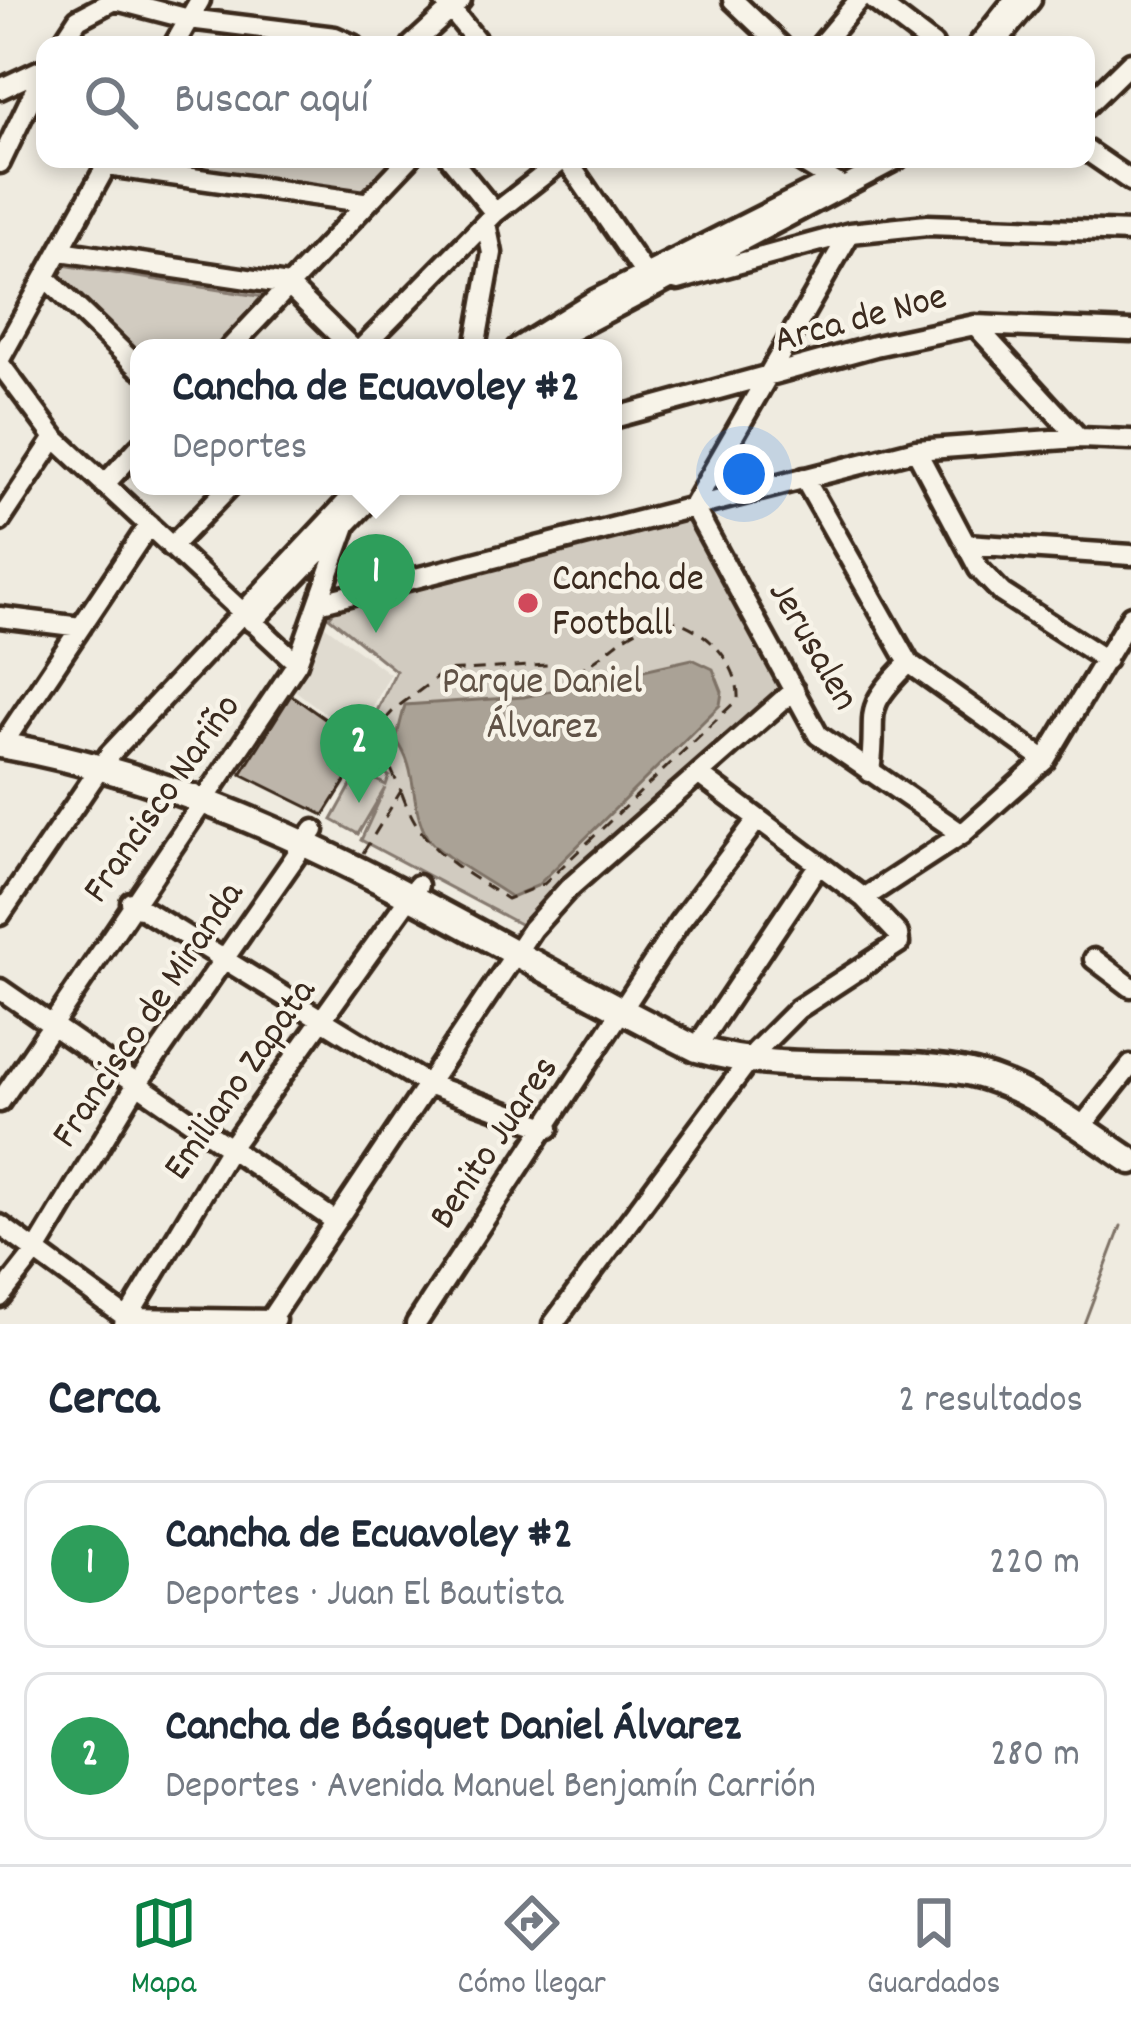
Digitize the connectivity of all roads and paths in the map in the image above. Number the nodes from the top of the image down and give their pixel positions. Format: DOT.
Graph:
graph roads {
  1 [pos="115,0"];
  2 [pos="200,0"];
  3 [pos="733,0"];
  4 [pos="859,0"];
  5 [pos="874,0"];
  6 [pos="1014,0"];
  7 [pos="1031,0"];
  8 [pos="452,3"];
  9 [pos="189,19"];
  10 [pos="67,36"];
  11 [pos="179,36"];
  12 [pos="327,36"];
  13 [pos="421,36"];
  14 [pos="474,36"];
  15 [pos="771,36"];
  16 [pos="829,36"];
  17 [pos="921,36"];
  18 [pos="985,36"];
  19 [pos="1001,36"];
  20 [pos="1131,62"];
  21 [pos="36,72"];
  22 [pos="36,87"];
  23 [pos="0,89"];
  24 [pos="1095,97"];
  25 [pos="1095,157"];
  26 [pos="0,163"];
  27 [pos="106,168"];
  28 [pos="147,168"];
  29 [pos="400,168"];
  30 [pos="457,168"];
  31 [pos="554,168"];
  32 [pos="572,168"];
  33 [pos="811,168"];
  34 [pos="859,168"];
  35 [pos="876,168"];
  36 [pos="1131,181"];
  37 [pos="837,184"];
  38 [pos="363,202"];
  39 [pos="490,218"];
  40 [pos="1131,232"];
  41 [pos="850,233"];
  42 [pos="61,251"];
  43 [pos="658,272"];
  44 [pos="46,278"];
  45 [pos="288,285"];
  46 [pos="974,325"];
  47 [pos="1131,331"];
  48 [pos="238,339"];
  49 [pos="343,339"];
  50 [pos="371,339"];
  51 [pos="478,339"];
  52 [pos="534,339"];
  53 [pos="552,339"];
  54 [pos="130,359"];
  55 [pos="0,362"];
  56 [pos="762,381"];
  57 [pos="622,416"];
  58 [pos="55,438"];
  59 [pos="1078,438"];
  60 [pos="1131,440"];
  61 [pos="916,450"];
  62 [pos="130,457"];
  63 [pos="804,478"];
  64 [pos="104,485"];
  65 [pos="221,495"];
  66 [pos="354,495"];
  67 [pos="358,495"];
  68 [pos="374,495"];
  69 [pos="693,506"];
  70 [pos="0,520"];
  71 [pos="350,520"];
  72 [pos="149,526"];
  73 [pos="966,544"];
  74 [pos="171,547"];
  75 [pos="1131,555"];
  76 [pos="322,602"];
  77 [pos="1131,616"];
  78 [pos="0,617"];
  79 [pos="247,617"];
  80 [pos="81,627"];
  81 [pos="1106,660"];
  82 [pos="297,663"];
  83 [pos="910,663"];
  84 [pos="794,690"];
  85 [pos="2,740"];
  86 [pos="106,760"];
  87 [pos="1045,760"];
  88 [pos="870,772"];
  89 [pos="701,776"];
  90 [pos="401,791"];
  91 [pos="212,792"];
  92 [pos="757,820"];
  93 [pos="962,834"];
  94 [pos="311,836"];
  95 [pos="363,855"];
  96 [pos="819,864"];
  97 [pos="415,890"];
  98 [pos="864,898"];
  99 [pos="131,902"];
  100 [pos="0,916"];
  101 [pos="519,948"];
  102 [pos="1094,959"];
  103 [pos="228,961"];
  104 [pos="1131,987"];
  105 [pos="0,989"];
  106 [pos="626,1006"];
  107 [pos="323,1022"];
  108 [pos="50,1023"];
  109 [pos="704,1036"];
  110 [pos="751,1058"];
  111 [pos="1131,1065"];
  112 [pos="424,1083"];
  113 [pos="137,1084"];
  114 [pos="0,1102"];
  115 [pos="1084,1123"];
  116 [pos="549,1127"];
  117 [pos="1131,1144"];
  118 [pos="230,1148"];
  119 [pos="1131,1161"];
  120 [pos="335,1221"];
  121 [pos="0,1225"];
  122 [pos="36,1251"];
  123 [pos="0,1297"];
  124 [pos="126,1321"];
  125 [pos="273,1322"];
  126 [pos="416,1324"];
  127 [pos="553,1324"];
  1 -- 9 [label="street"];
  1 -- 10 [label="street"];
  2 -- 9 [label="street"];
  3 -- 15 [label="street"];
  4 -- 16 [label="street"];
  5 -- 17 [label="street"];
  6 -- 18 [label="street"];
  7 -- 19 [label="street"];
  8 -- 13 [label="street"];
  8 -- 14 [label="street"];
  9 -- 11 [label="street"];
  9 -- 12 [label="street"];
  20 -- 24 [label="street"];
  21 -- 23 [label="street"];
  22 -- 26 [label="street"];
  25 -- 36 [label="street"];
  27 -- 42 [label="street"];
  28 -- 38 [label="street"];
  29 -- 38 [label="street"];
  30 -- 39 [label="street"];
  31 -- 39 [label="street"];
  32 -- 43 [label="street"];
  33 -- 37 [label="street"];
  34 -- 37 [label="street"];
  35 -- 37 [label="street"];
  37 -- 43 [label="street"];
  38 -- 45 [label="street"];
  39 -- 50 [label="street"];
  39 -- 51 [label="street"];
  40 -- 41 [label="street"];
  41 -- 43 [label="street"];
  41 -- 56 [label="street"];
  42 -- 44 [label="street"];
  42 -- 45 [label="street"];
  43 -- 52 [label="street"];
  43 -- 53 [label="street"];
  44 -- 54 [label="street"];
  44 -- 55 [label="street"];
  45 -- 48 [label="street"];
  45 -- 49 [label="street"];
  46 -- 47 [label="street, Arca de Noe"];
  46 -- 56 [label="street, Arca de Noe"];
  46 -- 59 [label="street"];
  55 -- 58 [label="street"];
  56 -- 57 [label="street, Arca de Noe"];
  56 -- 69 [label="street"];
  58 -- 64 [label="street"];
  58 -- 70 [label="street"];
  59 -- 60 [label="street"];
  59 -- 61 [label="street"];
  61 -- 63 [label="street"];
  61 -- 73 [label="street"];
  62 -- 64 [label="street"];
  63 -- 69 [label="street"];
  63 -- 83 [label="street"];
  64 -- 72 [label="street"];
  65 -- 74 [label="street"];
  66 -- 79 [label="street"];
  67 -- 71 [label="street, Francisco Nariño"];
  68 -- 71 [label="street"];
  69 -- 76 [label="street"];
  69 -- 84 [label="street, Jerusalen"];
  71 -- 76 [label="street, Francisco Nariño"];
  71 -- 79 [label="street"];
  72 -- 74 [label="street"];
  72 -- 80 [label="street"];
  73 -- 75 [label="street"];
  73 -- 81 [label="street"];
  74 -- 79 [label="street"];
  76 -- 82 [label="street, Francisco Nariño"];
  77 -- 81 [label="street"];
  78 -- 80 [label="street"];
  79 -- 82 [label="street"];
  79 -- 86 [label="street"];
  80 -- 85 [label="street"];
  81 -- 87 [label="street"];
  82 -- 91 [label="street, Francisco Nariño"];
  83 -- 87 [label="street"];
  83 -- 88 [label="street"];
  84 -- 88 [label="street, Jerusalen"];
  84 -- 89 [label="street"];
  85 -- 86 [label="main road"];
  86 -- 91 [label="main road"];
  86 -- 100 [label="street"];
  87 -- 93 [label="street"];
  88 -- 93 [label="street, Jerusalen"];
  89 -- 92 [label="street"];
  89 -- 101 [label="street"];
  90 -- 90 [label="path"];
  90 -- 95 [label="path"];
  91 -- 94 [label="main road"];
  91 -- 99 [label="street, Francisco Nariño"];
  92 -- 96 [label="street"];
  92 -- 106 [label="street, Benito Juares"];
  93 -- 98 [label="street"];
  94 -- 95 [label="main road"];
  94 -- 97 [label="main road"];
  94 -- 103 [label="street, Francisco de Miranda"];
  95 -- 97 [label="main road"];
  96 -- 98 [label="street"];
  96 -- 109 [label="street"];
  97 -- 101 [label="main road"];
  97 -- 107 [label="street, Emiliano Zapata"];
  98 -- 110 [label="street"];
  99 -- 103 [label="street"];
  99 -- 108 [label="street, Francisco Nariño"];
  101 -- 106 [label="main road"];
  101 -- 112 [label="street"];
  102 -- 104 [label="street"];
  103 -- 107 [label="street"];
  103 -- 113 [label="street, Francisco de Miranda"];
  105 -- 108 [label="street"];
  106 -- 109 [label="main road"];
  106 -- 110 [label="main road"];
  106 -- 116 [label="street, Benito Juares"];
  107 -- 112 [label="street"];
  107 -- 118 [label="street, Emiliano Zapata"];
  108 -- 113 [label="street"];
  108 -- 114 [label="street, Francisco Nariño"];
  109 -- 110 [label="main road"];
  110 -- 115 [label="main road"];
  110 -- 127 [label="street"];
  111 -- 115 [label="street"];
  112 -- 116 [label="street"];
  112 -- 120 [label="street"];
  113 -- 118 [label="street"];
  113 -- 122 [label="street, Francisco de Miranda"];
  115 -- 117 [label="main road"];
  115 -- 119 [label="main road"];
  116 -- 126 [label="street, Benito Juares"];
  118 -- 120 [label="street"];
  118 -- 124 [label="street, Emiliano Zapata"];
  120 -- 125 [label="street"];
  121 -- 122 [label="street"];
  122 -- 123 [label="street, Francisco de Miranda"];
  122 -- 124 [label="street"];
  124 -- 125 [label="street"];
}
